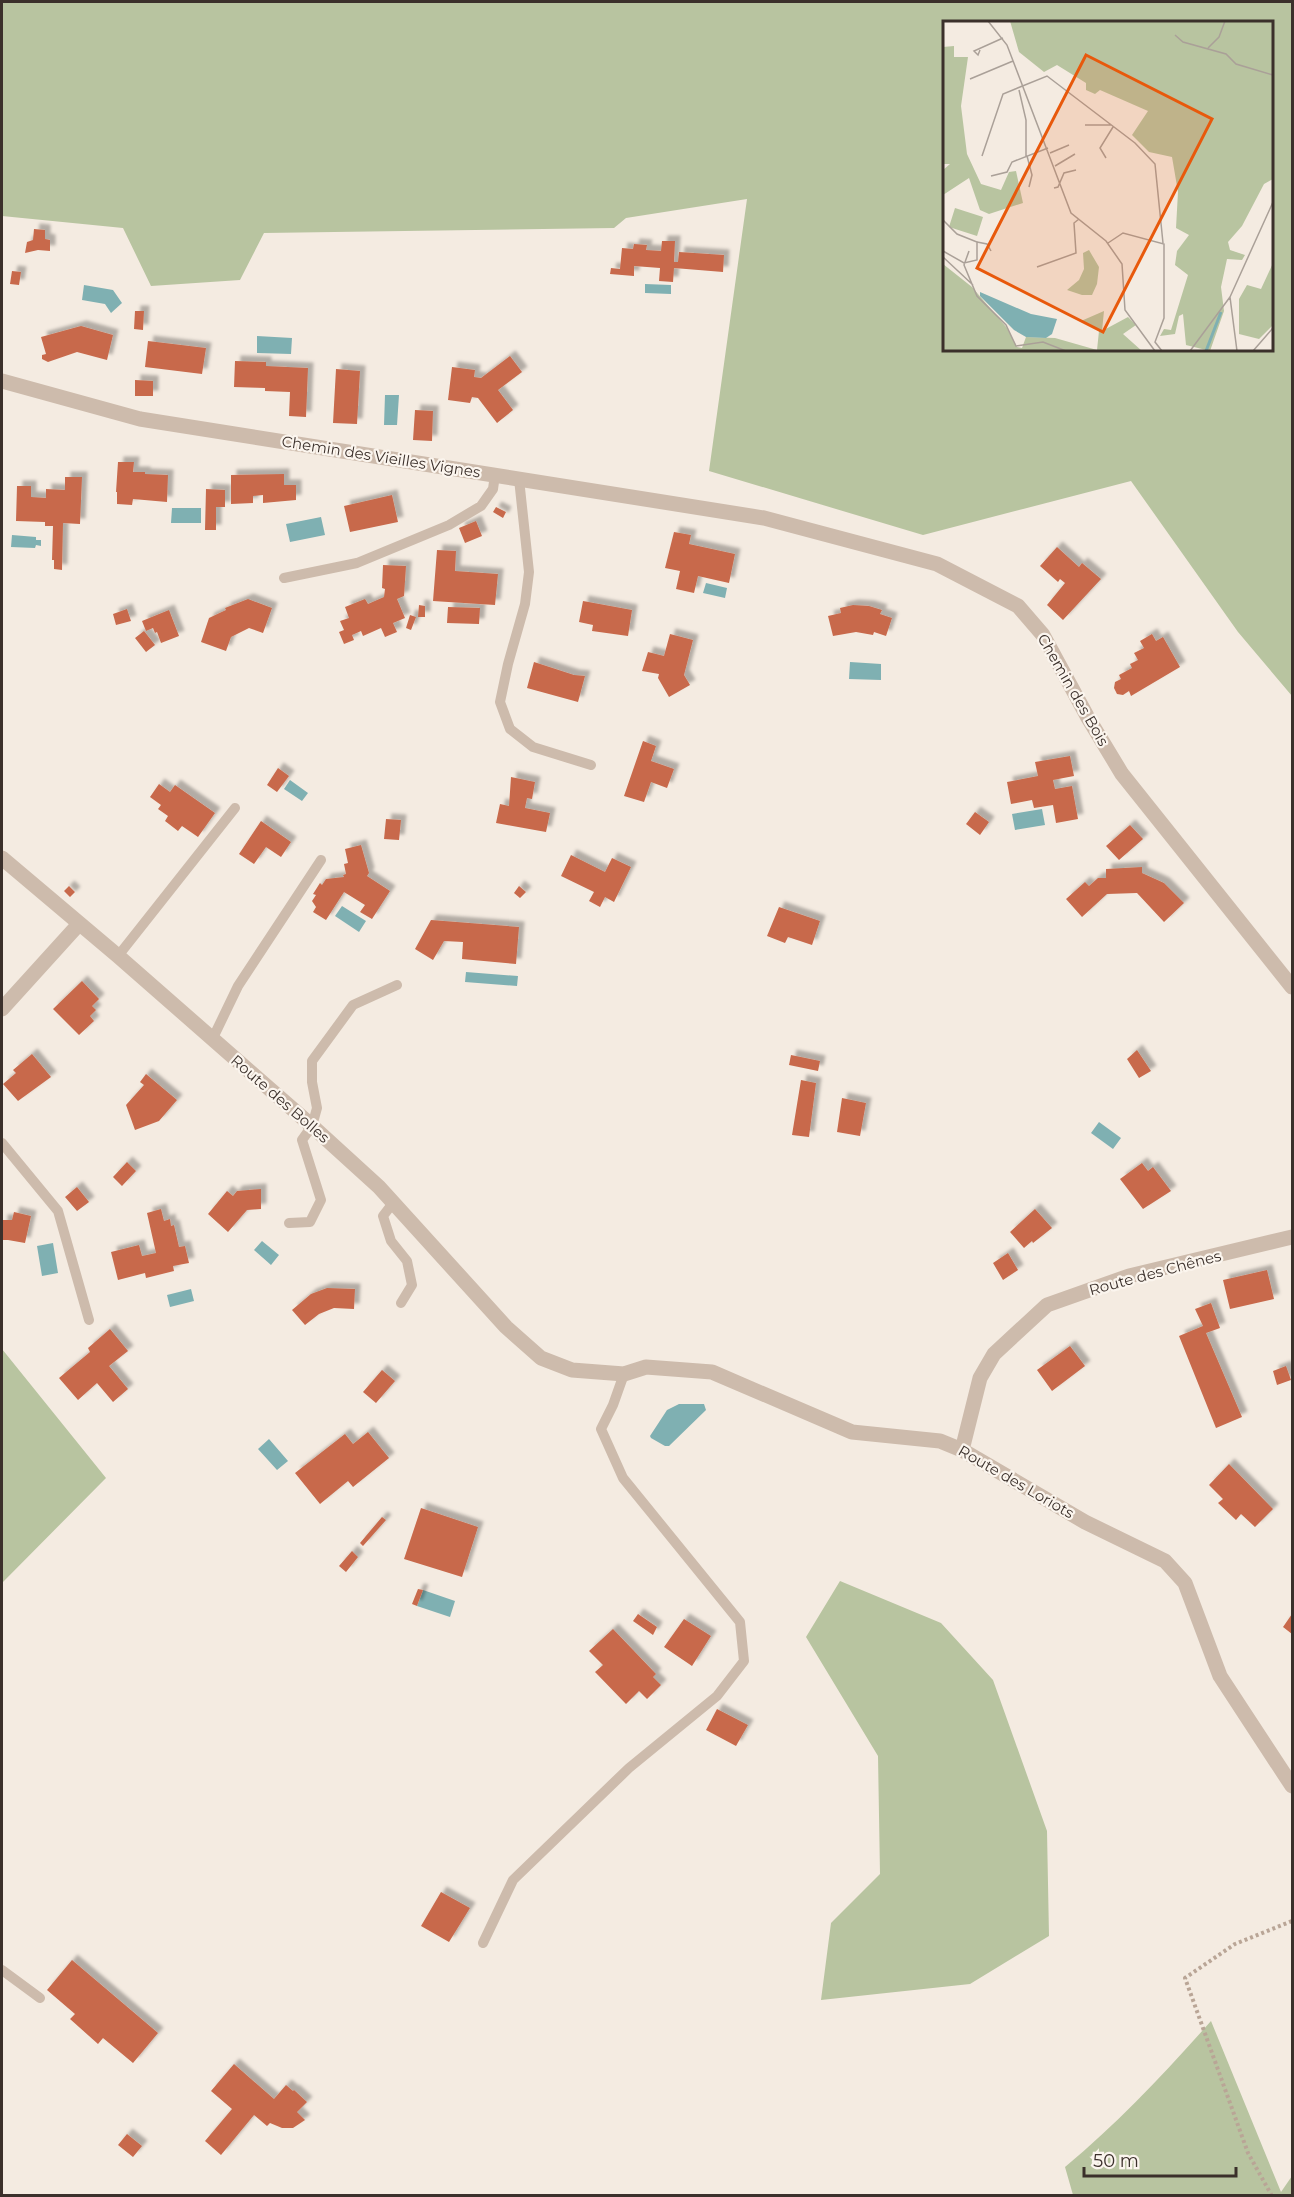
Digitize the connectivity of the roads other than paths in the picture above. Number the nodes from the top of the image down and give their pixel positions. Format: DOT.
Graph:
graph roads {
  1 [pos="2,381"];
  2 [pos="495,475"];
  3 [pos="519,479"];
  4 [pos="764,518"];
  5 [pos="284,579"];
  6 [pos="591,765"];
  7 [pos="235,808"];
  8 [pos="2,858"];
  9 [pos="321,860"];
  10 [pos="80,924"];
  11 [pos="118,956"];
  12 [pos="397,985"];
  13 [pos="1293,987"];
  14 [pos="2,1009"];
  15 [pos="212,1040"];
  16 [pos="312,1126"];
  17 [pos="2,1143"];
  18 [pos="393,1203"];
  19 [pos="289,1223"];
  20 [pos="1293,1237"];
  21 [pos="401,1303"];
  22 [pos="89,1320"];
  23 [pos="541,1358"];
  24 [pos="624,1374"];
  25 [pos="962,1450"];
  26 [pos="1293,1786"];
  27 [pos="483,1943"];
  28 [pos="2,1970"];
  29 [pos="40,1998"];
  1 -- 2 [label="street, Chemin des Vieilles Vignes"];
  2 -- 3 [label="street, Chemin des Vieilles Vignes"];
  2 -- 5 [label="lane"];
  3 -- 4 [label="street, Chemin des Vieilles Vignes"];
  3 -- 6 [label="lane"];
  4 -- 13 [label="street, Chemin des Bois"];
  7 -- 11 [label="lane"];
  8 -- 10 [label="street, Route des Bolles"];
  9 -- 15 [label="lane"];
  10 -- 11 [label="street, Route des Bolles"];
  10 -- 14 [label="street"];
  11 -- 15 [label="street, Route des Bolles"];
  12 -- 16 [label="lane"];
  15 -- 16 [label="street, Route des Bolles"];
  16 -- 18 [label="street, Route des Bolles"];
  16 -- 19 [label="lane"];
  17 -- 22 [label="lane"];
  18 -- 21 [label="lane"];
  18 -- 23 [label="street, Route des Bolles"];
  20 -- 25 [label="street, Route des Chênes"];
  23 -- 24 [label="street, Route des Loriots"];
  24 -- 25 [label="street, Route des Loriots"];
  24 -- 27 [label="lane"];
  25 -- 26 [label="street, Route des Loriots"];
  28 -- 29 [label="lane"];
}
